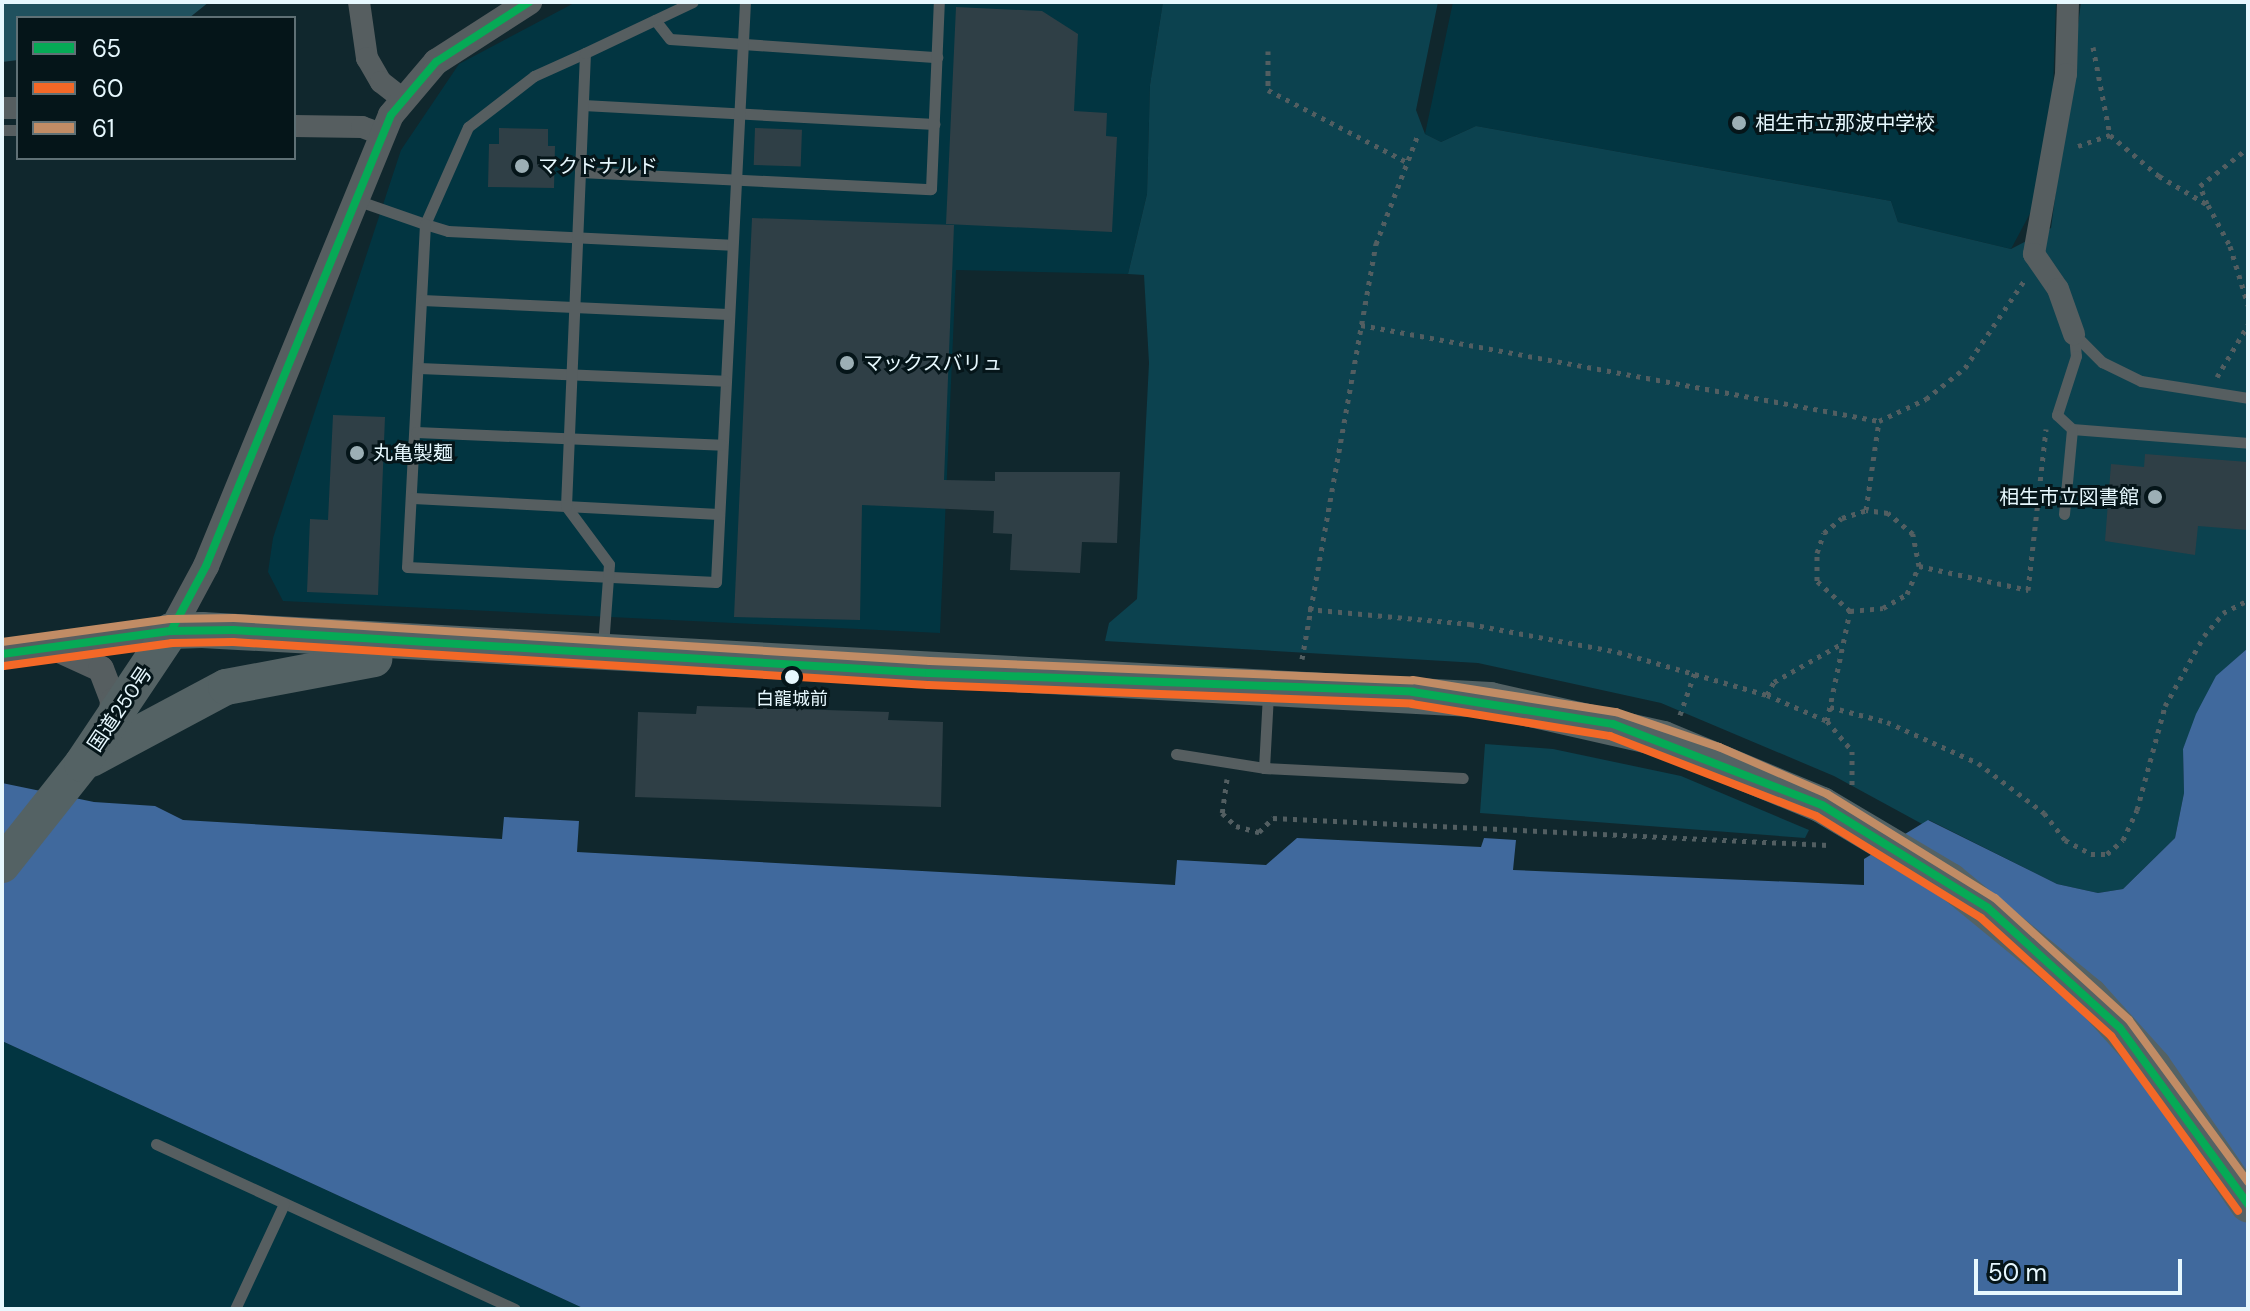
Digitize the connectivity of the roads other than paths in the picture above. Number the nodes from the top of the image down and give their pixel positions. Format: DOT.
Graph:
graph roads {
  1 [pos="359,2"];
  2 [pos="529,2"];
  3 [pos="693,2"];
  4 [pos="745,2"];
  5 [pos="939,2"];
  6 [pos="2067,5"];
  7 [pos="655,20"];
  8 [pos="743,45"];
  9 [pos="585,53"];
  10 [pos="937,57"];
  11 [pos="403,99"];
  12 [pos="583,105"];
  13 [pos="738,114"];
  14 [pos="934,124"];
  15 [pos="296,126"];
  16 [pos="381,134"];
  17 [pos="580,172"];
  18 [pos="734,181"];
  19 [pos="352,198"];
  20 [pos="425,224"];
  21 [pos="578,239"];
  22 [pos="731,245"];
  23 [pos="422,300"];
  24 [pos="575,306"];
  25 [pos="728,314"];
  26 [pos="2074,334"];
  27 [pos="419,368"];
  28 [pos="572,373"];
  29 [pos="725,381"];
  30 [pos="2248,398"];
  31 [pos="2072,429"];
  32 [pos="416,432"];
  33 [pos="569,438"];
  34 [pos="2248,443"];
  35 [pos="722,445"];
  36 [pos="413,498"];
  37 [pos="566,506"];
  38 [pos="719,514"];
  39 [pos="2064,514"];
  40 [pos="608,579"];
  41 [pos="171,631"];
  42 [pos="455,647"];
  43 [pos="50,648"];
  44 [pos="2,654"];
  45 [pos="603,655"];
  46 [pos="1269,685"];
  47 [pos="111,721"];
  48 [pos="1176,754"];
  49 [pos="82,764"];
  50 [pos="1264,768"];
  51 [pos="1463,778"];
  52 [pos="2,865"];
  53 [pos="156,1144"];
  54 [pos="284,1204"];
  55 [pos="2248,1204"];
  56 [pos="235,1309"];
  57 [pos="515,1309"];
  1 -- 11 [label="street"];
  2 -- 11 [label="street"];
  3 -- 7 [label="lane"];
  4 -- 8 [label="lane"];
  5 -- 10 [label="lane"];
  6 -- 26 [label="street"];
  7 -- 8 [label="lane"];
  7 -- 9 [label="lane"];
  8 -- 10 [label="lane"];
  8 -- 13 [label="lane"];
  9 -- 12 [label="lane"];
  9 -- 20 [label="lane"];
  10 -- 14 [label="lane"];
  11 -- 16 [label="street"];
  12 -- 13 [label="lane"];
  12 -- 17 [label="lane"];
  13 -- 14 [label="lane"];
  13 -- 18 [label="lane"];
  14 -- 18 [label="lane"];
  15 -- 16 [label="street"];
  16 -- 19 [label="street"];
  17 -- 18 [label="lane"];
  17 -- 21 [label="lane"];
  18 -- 22 [label="lane"];
  19 -- 20 [label="lane"];
  19 -- 41 [label="street"];
  20 -- 21 [label="lane"];
  20 -- 23 [label="lane"];
  21 -- 22 [label="lane"];
  21 -- 24 [label="lane"];
  22 -- 25 [label="lane"];
  23 -- 24 [label="lane"];
  23 -- 27 [label="lane"];
  24 -- 25 [label="lane"];
  24 -- 28 [label="lane"];
  25 -- 29 [label="lane"];
  26 -- 30 [label="lane"];
  26 -- 31 [label="lane"];
  27 -- 28 [label="lane"];
  27 -- 32 [label="lane"];
  28 -- 29 [label="lane"];
  28 -- 33 [label="lane"];
  29 -- 35 [label="lane"];
  31 -- 34 [label="lane"];
  31 -- 39 [label="lane"];
  32 -- 33 [label="lane"];
  32 -- 36 [label="lane"];
  33 -- 35 [label="lane"];
  33 -- 37 [label="lane"];
  35 -- 38 [label="lane"];
  36 -- 37 [label="lane"];
  36 -- 40 [label="lane"];
  37 -- 38 [label="lane"];
  37 -- 40 [label="lane"];
  38 -- 40 [label="lane"];
  40 -- 45 [label="lane"];
  41 -- 42 [label="highway"];
  41 -- 43 [label="street"];
  41 -- 47 [label="highway, 国道250号"];
  42 -- 45 [label="highway"];
  42 -- 49 [label="highway"];
  43 -- 44 [label="street"];
  43 -- 47 [label="street"];
  45 -- 46 [label="highway"];
  46 -- 50 [label="lane"];
  46 -- 55 [label="highway, bridge"];
  47 -- 49 [label="highway, 国道250号"];
  48 -- 50 [label="lane"];
  49 -- 52 [label="highway, 国道250号"];
  50 -- 51 [label="lane"];
  53 -- 54 [label="lane"];
  54 -- 56 [label="lane"];
  54 -- 57 [label="lane"];
}
